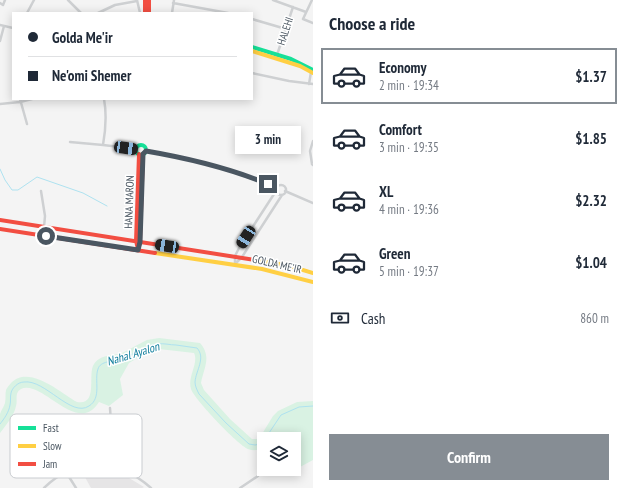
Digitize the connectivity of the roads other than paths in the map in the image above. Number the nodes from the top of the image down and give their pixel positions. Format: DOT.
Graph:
graph roads {
  1 [pos="5,0"];
  2 [pos="34,0"];
  3 [pos="68,0"];
  4 [pos="137,0"];
  5 [pos="146,0"];
  6 [pos="149,0"];
  7 [pos="273,0"];
  8 [pos="312,0"];
  9 [pos="173,2"];
  10 [pos="0,3"];
  11 [pos="293,7"];
  12 [pos="28,12"];
  13 [pos="80,12"];
  14 [pos="100,12"];
  15 [pos="140,12"];
  16 [pos="145,12"];
  17 [pos="149,12"];
  18 [pos="172,12"];
  19 [pos="223,12"];
  20 [pos="306,12"];
  21 [pos="253,19"];
  22 [pos="313,23"];
  23 [pos="0,25"];
  24 [pos="4,26"];
  25 [pos="12,28"];
  26 [pos="286,29"];
  27 [pos="0,41"];
  28 [pos="253,47"];
  29 [pos="253,51"];
  30 [pos="277,56"];
  31 [pos="312,72"];
  32 [pos="253,73"];
  33 [pos="309,84"];
  34 [pos="313,84"];
  35 [pos="20,100"];
  36 [pos="104,100"];
  37 [pos="0,104"];
  38 [pos="27,124"];
  39 [pos="313,141"];
  40 [pos="70,142"];
  41 [pos="103,144"];
  42 [pos="137,149"];
  43 [pos="143,153"];
  44 [pos="313,165"];
  45 [pos="276,190"];
  46 [pos="41,191"];
  47 [pos="285,191"];
  48 [pos="282,195"];
  49 [pos="313,203"];
  50 [pos="0,220"];
  51 [pos="44,227"];
  52 [pos="0,229"];
  53 [pos="138,241"];
  54 [pos="138,250"];
  55 [pos="235,256"];
  56 [pos="242,257"];
  57 [pos="235,265"];
  58 [pos="313,273"];
  59 [pos="313,282"];
  60 [pos="110,408"];
  61 [pos="110,414"];
  62 [pos="258,476"];
  63 [pos="56,478"];
  64 [pos="70,478"];
  65 [pos="139,478"];
  66 [pos="44,488"];
  67 [pos="76,488"];
  68 [pos="151,488"];
  69 [pos="240,488"];
  1 -- 10 [label="street"];
  2 -- 12 [label="street"];
  3 -- 13 [label="street"];
  4 -- 14 [label="street"];
  4 -- 15 [label="street"];
  5 -- 16 [label="main road"];
  6 -- 17 [label="main road"];
  7 -- 11 [label="street"];
  8 -- 20 [label="street, HALEHI"];
  9 -- 18 [label="street"];
  9 -- 19 [label="street"];
  11 -- 20 [label="street, HALEHI"];
  11 -- 26 [label="street, HALEHI"];
  20 -- 22 [label="street"];
  21 -- 26 [label="street"];
  23 -- 24 [label="street"];
  24 -- 25 [label="street"];
  24 -- 27 [label="street"];
  26 -- 30 [label="street, HALEHI"];
  28 -- 30 [label="main road"];
  29 -- 30 [label="main road"];
  30 -- 31 [label="main road"];
  31 -- 33 [label="street"];
  32 -- 33 [label="street"];
  33 -- 34 [label="street"];
  35 -- 37 [label="street"];
  35 -- 38 [label="street"];
  36 -- 41 [label="street"];
  39 -- 44 [label="street"];
  40 -- 41 [label="street"];
  41 -- 42 [label="street"];
  42 -- 43 [label="main road"];
  42 -- 43 [label="main road"];
  43 -- 45 [label="street"];
  43 -- 53 [label="main road, HANA MARON"];
  45 -- 47 [label="street"];
  45 -- 48 [label="street"];
  45 -- 55 [label="street"];
  46 -- 51 [label="street"];
  47 -- 48 [label="street"];
  47 -- 49 [label="street"];
  48 -- 56 [label="street"];
  50 -- 51 [label="main road, GOLDA ME'IR"];
  51 -- 53 [label="main road, GOLDA ME'IR"];
  52 -- 54 [label="main road, GOLDA ME'IR"];
  53 -- 54 [label="main road, HANA MARON"];
  53 -- 55 [label="main road, GOLDA ME'IR"];
  54 -- 57 [label="main road, GOLDA ME'IR"];
  55 -- 56 [label="main road, GOLDA ME'IR"];
  55 -- 57 [label="street"];
  56 -- 57 [label="street"];
  56 -- 58 [label="main road, GOLDA ME'IR"];
  57 -- 59 [label="main road, GOLDA ME'IR"];
  60 -- 61 [label="street"];
  62 -- 69 [label="street"];
  63 -- 66 [label="street"];
  64 -- 67 [label="street"];
  65 -- 68 [label="street"];
}
